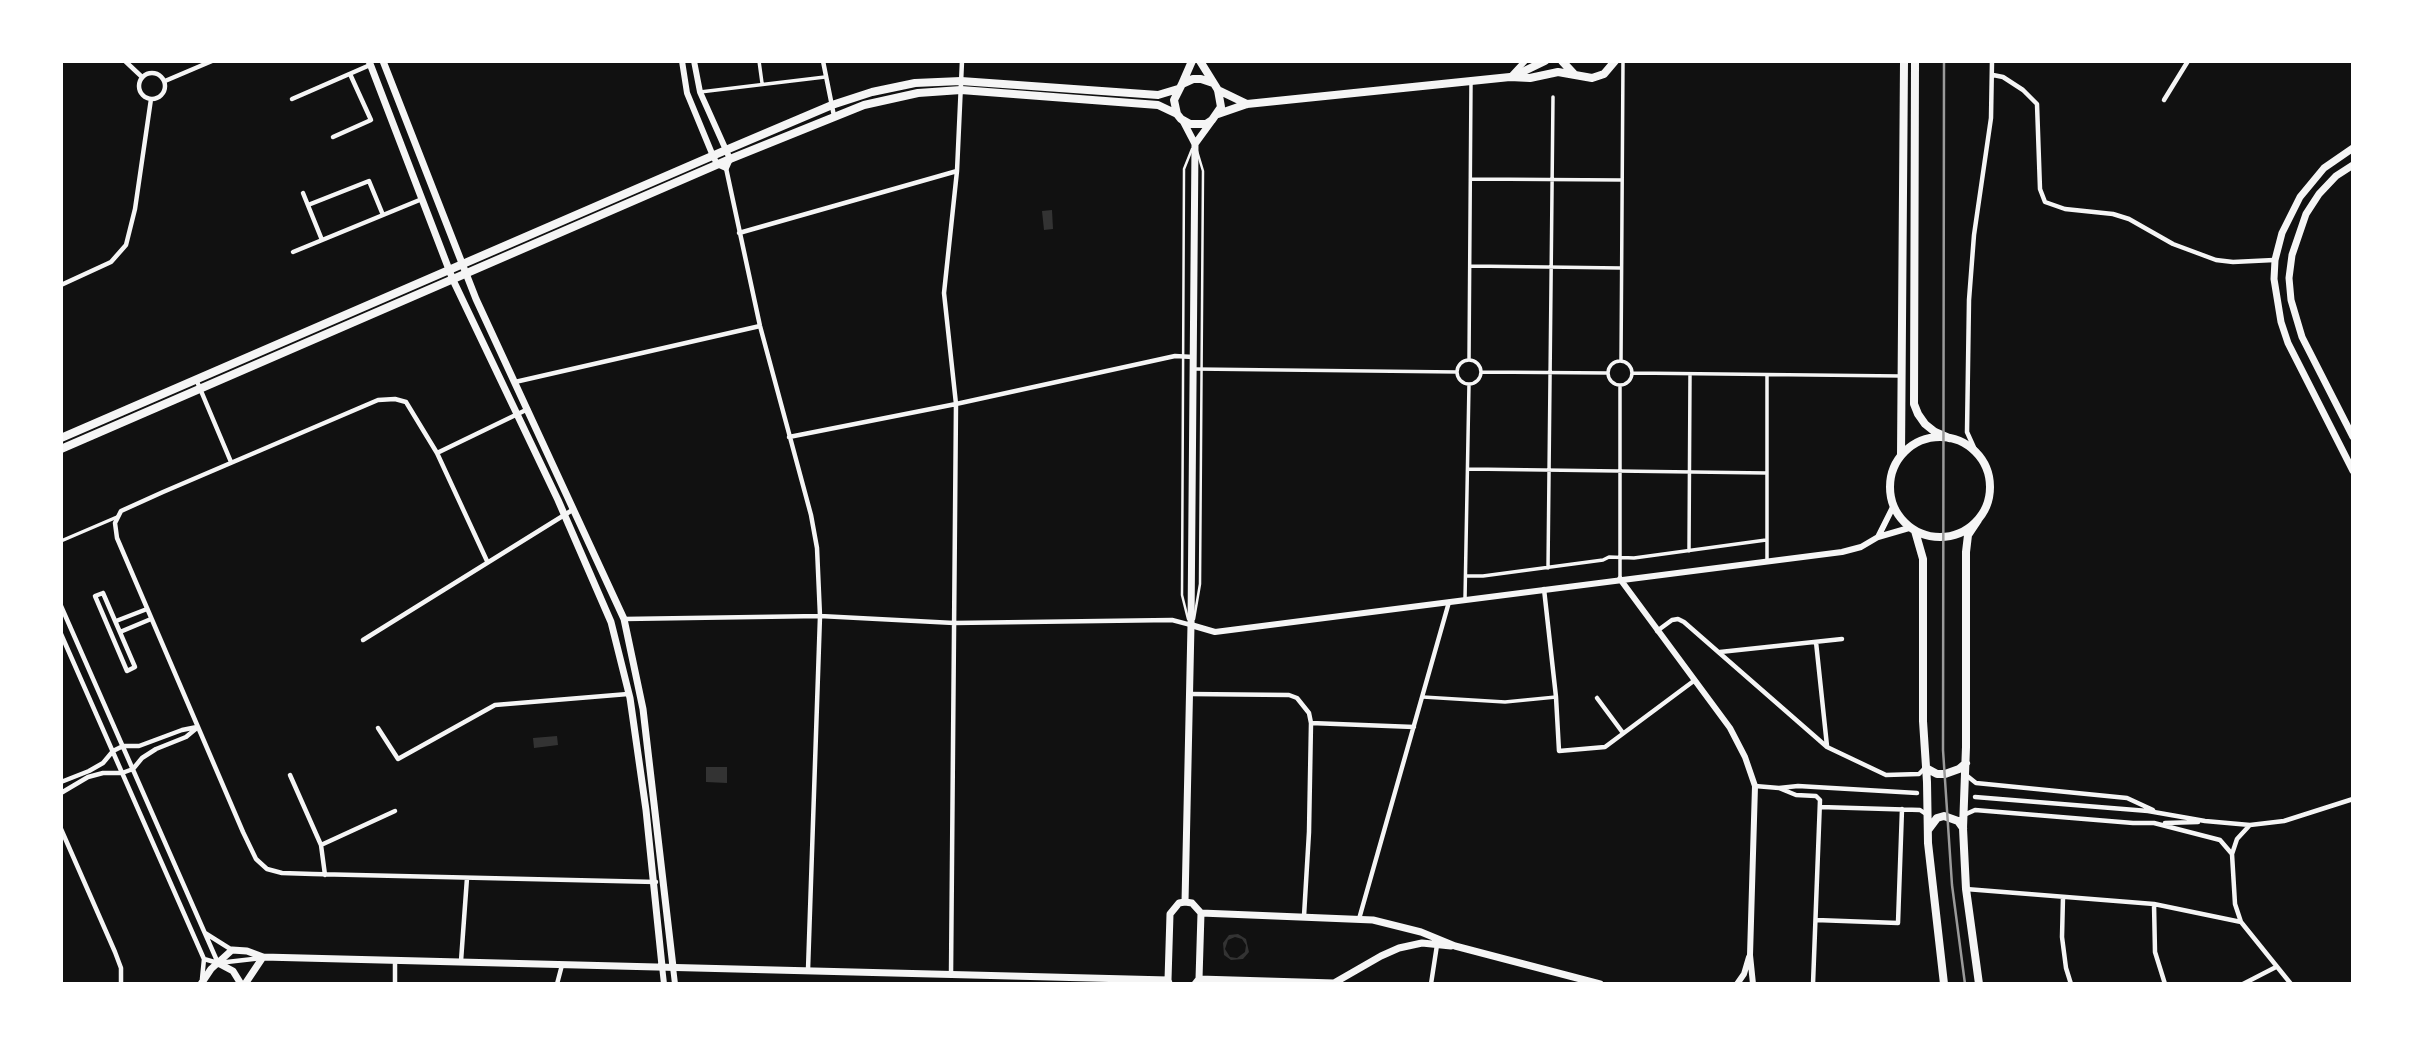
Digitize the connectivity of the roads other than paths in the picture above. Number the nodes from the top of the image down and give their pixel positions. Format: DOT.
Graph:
graph roads {
  1 [pos="125,61"];
  2 [pos="212,61"];
  3 [pos="383,61"];
  4 [pos="682,61"];
  5 [pos="694,61"];
  6 [pos="759,61"];
  7 [pos="823,61"];
  8 [pos="962,61"];
  9 [pos="1192,61"];
  10 [pos="1200,61"];
  11 [pos="1525,61"];
  12 [pos="1545,61"];
  13 [pos="1562,61"];
  14 [pos="1904,61"];
  15 [pos="1915,61"];
  16 [pos="1992,61"];
  17 [pos="2188,61"];
  18 [pos="1617,62"];
  19 [pos="369,63"];
  20 [pos="350,74"];
  21 [pos="1576,75"];
  22 [pos="1993,75"];
  23 [pos="142,77"];
  24 [pos="825,77"];
  25 [pos="1510,77"];
  26 [pos="164,80"];
  27 [pos="1471,81"];
  28 [pos="762,84"];
  29 [pos="961,85"];
  30 [pos="1180,86"];
  31 [pos="1216,87"];
  32 [pos="699,92"];
  33 [pos="1553,97"];
  34 [pos="151,99"];
  35 [pos="292,99"];
  36 [pos="2164,100"];
  37 [pos="1247,104"];
  38 [pos="832,105"];
  39 [pos="834,116"];
  40 [pos="1179,116"];
  41 [pos="1215,117"];
  42 [pos="332,137"];
  43 [pos="1195,144"];
  44 [pos="2353,148"];
  45 [pos="728,154"];
  46 [pos="715,160"];
  47 [pos="2353,165"];
  48 [pos="726,168"];
  49 [pos="957,171"];
  50 [pos="1471,179"];
  51 [pos="1552,180"];
  52 [pos="1622,180"];
  53 [pos="303,193"];
  54 [pos="422,199"];
  55 [pos="308,205"];
  56 [pos="383,215"];
  57 [pos="739,233"];
  58 [pos="322,240"];
  59 [pos="293,252"];
  60 [pos="2275,260"];
  61 [pos="461,263"];
  62 [pos="1471,266"];
  63 [pos="1551,267"];
  64 [pos="449,268"];
  65 [pos="1622,268"];
  66 [pos="466,275"];
  67 [pos="453,280"];
  68 [pos="61,285"];
  69 [pos="760,326"];
  70 [pos="1183,356"];
  71 [pos="1193,357"];
  72 [pos="1469,360"];
  73 [pos="1620,361"];
  74 [pos="1197,369"];
  75 [pos="1457,372"];
  76 [pos="1481,372"];
  77 [pos="1550,372"];
  78 [pos="1608,373"];
  79 [pos="1632,373"];
  80 [pos="1690,374"];
  81 [pos="1768,375"];
  82 [pos="1903,376"];
  83 [pos="196,379"];
  84 [pos="516,382"];
  85 [pos="1469,384"];
  86 [pos="1620,385"];
  87 [pos="200,390"];
  88 [pos="956,404"];
  89 [pos="528,409"];
  90 [pos="517,415"];
  91 [pos="789,437"];
  92 [pos="2353,437"];
  93 [pos="61,438"];
  94 [pos="1949,438"];
  95 [pos="61,449"];
  96 [pos="437,453"];
  97 [pos="1976,453"];
  98 [pos="1901,455"];
  99 [pos="231,462"];
  100 [pos="1469,470"];
  101 [pos="1549,471"];
  102 [pos="1619,471"];
  103 [pos="2353,471"];
  104 [pos="1689,472"];
  105 [pos="1767,473"];
  106 [pos="1893,507"];
  107 [pos="574,508"];
  108 [pos="564,514"];
  109 [pos="118,517"];
  110 [pos="1978,520"];
  111 [pos="1912,529"];
  112 [pos="1878,537"];
  113 [pos="1766,540"];
  114 [pos="61,541"];
  115 [pos="1689,551"];
  116 [pos="1619,557"];
  117 [pos="487,561"];
  118 [pos="1767,561"];
  119 [pos="1548,568"];
  120 [pos="1467,576"];
  121 [pos="1620,579"];
  122 [pos="1544,589"];
  123 [pos="1465,599"];
  124 [pos="1449,601"];
  125 [pos="61,606"];
  126 [pos="147,609"];
  127 [pos="820,616"];
  128 [pos="151,619"];
  129 [pos="624,619"];
  130 [pos="116,621"];
  131 [pos="954,623"];
  132 [pos="1191,625"];
  133 [pos="1657,631"];
  134 [pos="120,632"];
  135 [pos="61,634"];
  136 [pos="1842,639"];
  137 [pos="363,640"];
  138 [pos="1816,642"];
  139 [pos="1719,652"];
  140 [pos="1695,680"];
  141 [pos="629,694"];
  142 [pos="1190,694"];
  143 [pos="1556,696"];
  144 [pos="1423,697"];
  145 [pos="1597,698"];
  146 [pos="1311,723"];
  147 [pos="198,727"];
  148 [pos="1414,727"];
  149 [pos="378,728"];
  150 [pos="1623,733"];
  151 [pos="646,737"];
  152 [pos="636,738"];
  153 [pos="123,746"];
  154 [pos="1827,747"];
  155 [pos="113,751"];
  156 [pos="1966,763"];
  157 [pos="1926,768"];
  158 [pos="133,769"];
  159 [pos="122,774"];
  160 [pos="290,775"];
  161 [pos="1966,775"];
  162 [pos="61,782"];
  163 [pos="1755,786"];
  164 [pos="1779,788"];
  165 [pos="61,793"];
  166 [pos="1917,793"];
  167 [pos="1975,797"];
  168 [pos="2353,799"];
  169 [pos="1820,807"];
  170 [pos="1902,809"];
  171 [pos="395,811"];
  172 [pos="2157,812"];
  173 [pos="1928,816"];
  174 [pos="1964,816"];
  175 [pos="2205,821"];
  176 [pos="2154,823"];
  177 [pos="2250,825"];
  178 [pos="1964,828"];
  179 [pos="61,829"];
  180 [pos="1928,831"];
  181 [pos="321,845"];
  182 [pos="2232,854"];
  183 [pos="325,875"];
  184 [pos="467,878"];
  185 [pos="652,882"];
  186 [pos="663,882"];
  187 [pos="1966,889"];
  188 [pos="2063,897"];
  189 [pos="1185,902"];
  190 [pos="2154,904"];
  191 [pos="1201,913"];
  192 [pos="1304,917"];
  193 [pos="1359,919"];
  194 [pos="1816,920"];
  195 [pos="2241,922"];
  196 [pos="205,933"];
  197 [pos="1437,945"];
  198 [pos="1455,946"];
  199 [pos="233,950"];
  200 [pos="1750,955"];
  201 [pos="263,957"];
  202 [pos="204,959"];
  203 [pos="395,960"];
  204 [pos="461,962"];
  205 [pos="218,963"];
  206 [pos="562,965"];
  207 [pos="2277,966"];
  208 [pos="662,967"];
  209 [pos="673,967"];
  210 [pos="808,971"];
  211 [pos="951,975"];
  212 [pos="1197,981"];
  213 [pos="1169,982"];
  214 [pos="1340,982"];
  215 [pos="121,984"];
  216 [pos="201,984"];
  217 [pos="243,984"];
  218 [pos="395,984"];
  219 [pos="557,984"];
  220 [pos="663,984"];
  221 [pos="675,984"];
  222 [pos="1431,984"];
  223 [pos="1600,984"];
  224 [pos="1737,984"];
  225 [pos="1754,984"];
  226 [pos="1813,984"];
  227 [pos="1944,984"];
  228 [pos="1979,984"];
  229 [pos="2071,984"];
  230 [pos="2165,984"];
  231 [pos="2243,984"];
  232 [pos="2291,984"];
  1 -- 23 [label="street"];
  2 -- 26 [label="street"];
  3 -- 61 [label="main road"];
  4 -- 46 [label="street"];
  5 -- 32 [label="street"];
  6 -- 28 [label="street"];
  7 -- 24 [label="street"];
  8 -- 29 [label="street"];
  9 -- 30 [label="main road"];
  10 -- 31 [label="main road"];
  11 -- 25 [label="street"];
  12 -- 25 [label="main road"];
  13 -- 21 [label="main road"];
  14 -- 82 [label="main road"];
  15 -- 94 [label="main road"];
  16 -- 22 [label="street"];
  17 -- 36 [label="street"];
  18 -- 21 [label="main road"];
  18 -- 52 [label="street"];
  19 -- 20 [label="street"];
  19 -- 54 [label="main road"];
  20 -- 35 [label="street"];
  20 -- 42 [label="street"];
  21 -- 25 [label="main road"];
  22 -- 60 [label="street"];
  22 -- 97 [label="street"];
  23 -- 26 [label="street"];
  23 -- 34 [label="street"];
  24 -- 28 [label="street"];
  24 -- 38 [label="street"];
  25 -- 27 [label="main road"];
  26 -- 34 [label="street"];
  27 -- 37 [label="main road"];
  27 -- 50 [label="street"];
  28 -- 32 [label="street"];
  29 -- 30 [label="main road"];
  29 -- 38 [label="main road"];
  29 -- 39 [label="main road"];
  29 -- 40 [label="main road"];
  29 -- 49 [label="street"];
  30 -- 31 [label="main road"];
  30 -- 40 [label="main road"];
  31 -- 37 [label="main road"];
  31 -- 41 [label="main road"];
  32 -- 45 [label="street"];
  33 -- 51 [label="street"];
  34 -- 68 [label="street"];
  37 -- 41 [label="main road"];
  38 -- 39 [label="street"];
  38 -- 45 [label="main road"];
  39 -- 45 [label="main road"];
  40 -- 41 [label="main road"];
  40 -- 43 [label="main road"];
  41 -- 43 [label="main road"];
  43 -- 70 [label="lane"];
  43 -- 71 [label="main road"];
  43 -- 74 [label="lane"];
  44 -- 60 [label="main road"];
  45 -- 46 [label="main road"];
  45 -- 48 [label="street"];
  46 -- 48 [label="street"];
  46 -- 61 [label="main road"];
  46 -- 66 [label="main road"];
  47 -- 92 [label="main road"];
  48 -- 57 [label="street"];
  49 -- 57 [label="street"];
  49 -- 88 [label="street"];
  50 -- 51 [label="street"];
  50 -- 62 [label="street"];
  51 -- 52 [label="street"];
  51 -- 63 [label="street"];
  52 -- 65 [label="street"];
  53 -- 55 [label="street"];
  54 -- 56 [label="street"];
  54 -- 64 [label="main road"];
  55 -- 56 [label="street"];
  55 -- 58 [label="street"];
  56 -- 58 [label="street"];
  57 -- 69 [label="street"];
  58 -- 59 [label="street"];
  60 -- 103 [label="main road"];
  61 -- 64 [label="main road"];
  61 -- 66 [label="main road"];
  62 -- 63 [label="street"];
  62 -- 72 [label="street"];
  63 -- 65 [label="street"];
  63 -- 77 [label="street"];
  64 -- 67 [label="main road"];
  64 -- 83 [label="main road"];
  65 -- 73 [label="street"];
  66 -- 67 [label="main road"];
  66 -- 84 [label="main road"];
  67 -- 87 [label="main road"];
  67 -- 90 [label="main road"];
  69 -- 84 [label="street"];
  69 -- 91 [label="street"];
  70 -- 71 [label="street"];
  70 -- 88 [label="street"];
  70 -- 132 [label="lane"];
  71 -- 74 [label="main road"];
  72 -- 75 [label="street"];
  72 -- 76 [label="street"];
  73 -- 78 [label="street"];
  73 -- 79 [label="street"];
  74 -- 75 [label="street"];
  74 -- 132 [label="main road"];
  75 -- 85 [label="street"];
  76 -- 77 [label="street"];
  76 -- 85 [label="street"];
  77 -- 78 [label="street"];
  77 -- 101 [label="street"];
  78 -- 86 [label="street"];
  79 -- 80 [label="street"];
  79 -- 86 [label="street"];
  80 -- 81 [label="street"];
  80 -- 104 [label="street"];
  81 -- 82 [label="street"];
  81 -- 105 [label="street"];
  82 -- 98 [label="main road"];
  83 -- 87 [label="street"];
  83 -- 93 [label="main road"];
  84 -- 89 [label="main road"];
  85 -- 100 [label="street"];
  86 -- 102 [label="street"];
  87 -- 95 [label="main road"];
  87 -- 99 [label="street"];
  88 -- 91 [label="street"];
  88 -- 131 [label="street"];
  89 -- 90 [label="street"];
  89 -- 107 [label="main road"];
  90 -- 96 [label="street"];
  90 -- 108 [label="main road"];
  91 -- 127 [label="street"];
  94 -- 97 [label="main road"];
  94 -- 98 [label="main road"];
  96 -- 99 [label="street"];
  96 -- 117 [label="street"];
  97 -- 110 [label="main road"];
  98 -- 106 [label="main road"];
  99 -- 109 [label="street"];
  100 -- 101 [label="street"];
  100 -- 120 [label="street"];
  101 -- 102 [label="street"];
  101 -- 119 [label="street"];
  102 -- 104 [label="street"];
  102 -- 116 [label="street"];
  104 -- 105 [label="street"];
  104 -- 115 [label="street"];
  105 -- 113 [label="street"];
  106 -- 111 [label="main road"];
  106 -- 112 [label="street"];
  107 -- 108 [label="street"];
  107 -- 129 [label="main road"];
  108 -- 117 [label="street"];
  108 -- 141 [label="main road"];
  109 -- 114 [label="street"];
  109 -- 126 [label="street"];
  110 -- 111 [label="main road"];
  110 -- 156 [label="main road"];
  111 -- 112 [label="street"];
  111 -- 157 [label="main road"];
  112 -- 118 [label="street"];
  113 -- 115 [label="street"];
  113 -- 118 [label="street"];
  115 -- 116 [label="street"];
  116 -- 119 [label="street"];
  116 -- 121 [label="street"];
  117 -- 137 [label="street"];
  118 -- 121 [label="street"];
  119 -- 120 [label="street"];
  120 -- 123 [label="street"];
  121 -- 122 [label="street"];
  121 -- 133 [label="street"];
  122 -- 123 [label="street"];
  122 -- 143 [label="street"];
  123 -- 124 [label="street"];
  124 -- 132 [label="street"];
  124 -- 144 [label="street"];
  125 -- 153 [label="street"];
  126 -- 128 [label="street"];
  126 -- 130 [label="street"];
  127 -- 129 [label="street"];
  127 -- 131 [label="street"];
  127 -- 210 [label="street"];
  128 -- 134 [label="street"];
  128 -- 147 [label="street"];
  129 -- 151 [label="main road"];
  130 -- 134 [label="street"];
  130 -- 134 [label="street"];
  131 -- 132 [label="street"];
  131 -- 211 [label="street"];
  132 -- 142 [label="main road"];
  133 -- 139 [label="street"];
  133 -- 140 [label="street"];
  135 -- 155 [label="street"];
  136 -- 138 [label="street"];
  138 -- 139 [label="street"];
  138 -- 154 [label="street"];
  139 -- 154 [label="street"];
  140 -- 150 [label="street"];
  140 -- 163 [label="street"];
  141 -- 149 [label="street"];
  141 -- 152 [label="main road"];
  142 -- 146 [label="street"];
  142 -- 189 [label="main road"];
  143 -- 144 [label="street"];
  143 -- 150 [label="street"];
  144 -- 148 [label="street"];
  145 -- 150 [label="street"];
  146 -- 148 [label="street"];
  146 -- 192 [label="street"];
  147 -- 153 [label="street"];
  147 -- 158 [label="street"];
  147 -- 183 [label="street"];
  148 -- 193 [label="street"];
  151 -- 152 [label="street"];
  151 -- 186 [label="main road"];
  152 -- 185 [label="main road"];
  153 -- 155 [label="street"];
  153 -- 158 [label="street"];
  154 -- 157 [label="street"];
  155 -- 159 [label="street"];
  155 -- 162 [label="street"];
  156 -- 157 [label="main road"];
  156 -- 161 [label="main road"];
  157 -- 173 [label="main road"];
  158 -- 159 [label="street"];
  158 -- 196 [label="street"];
  159 -- 165 [label="street"];
  159 -- 202 [label="street"];
  160 -- 181 [label="street"];
  161 -- 172 [label="street"];
  161 -- 174 [label="main road"];
  163 -- 164 [label="street"];
  163 -- 200 [label="street"];
  164 -- 166 [label="street"];
  164 -- 169 [label="street"];
  167 -- 172 [label="street"];
  168 -- 177 [label="street"];
  169 -- 170 [label="street"];
  169 -- 194 [label="street"];
  170 -- 173 [label="street"];
  170 -- 194 [label="street"];
  171 -- 181 [label="street"];
  172 -- 175 [label="street"];
  173 -- 180 [label="main road"];
  174 -- 176 [label="street"];
  174 -- 178 [label="main road"];
  175 -- 176 [label="street"];
  175 -- 177 [label="street"];
  176 -- 182 [label="street"];
  177 -- 182 [label="street"];
  178 -- 180 [label="main road"];
  178 -- 187 [label="main road"];
  179 -- 215 [label="street"];
  180 -- 227 [label="main road"];
  181 -- 183 [label="street"];
  182 -- 195 [label="street"];
  183 -- 184 [label="street"];
  184 -- 185 [label="street"];
  184 -- 204 [label="street"];
  185 -- 186 [label="street"];
  185 -- 208 [label="main road"];
  186 -- 209 [label="main road"];
  187 -- 188 [label="street"];
  187 -- 228 [label="main road"];
  188 -- 190 [label="street"];
  188 -- 229 [label="street"];
  189 -- 191 [label="main road"];
  189 -- 213 [label="main road"];
  190 -- 195 [label="street"];
  190 -- 230 [label="street"];
  191 -- 192 [label="main road"];
  191 -- 212 [label="main road"];
  192 -- 193 [label="main road"];
  193 -- 198 [label="main road"];
  194 -- 226 [label="street"];
  195 -- 207 [label="street"];
  196 -- 199 [label="street"];
  196 -- 205 [label="street"];
  197 -- 198 [label="main road"];
  197 -- 214 [label="main road"];
  197 -- 222 [label="street"];
  198 -- 223 [label="main road"];
  199 -- 201 [label="main road"];
  199 -- 205 [label="main road"];
  200 -- 224 [label="street"];
  200 -- 225 [label="street"];
  201 -- 203 [label="main road"];
  201 -- 205 [label="street"];
  201 -- 217 [label="main road"];
  202 -- 205 [label="street"];
  202 -- 216 [label="street"];
  203 -- 204 [label="main road"];
  203 -- 218 [label="street"];
  204 -- 206 [label="main road"];
  205 -- 216 [label="main road"];
  205 -- 217 [label="main road"];
  206 -- 208 [label="main road"];
  206 -- 219 [label="street"];
  207 -- 231 [label="street"];
  207 -- 232 [label="street"];
  208 -- 209 [label="main road"];
  208 -- 220 [label="street"];
  209 -- 210 [label="main road"];
  209 -- 221 [label="street"];
  210 -- 211 [label="main road"];
  211 -- 213 [label="main road"];
  212 -- 214 [label="main road"];
}
